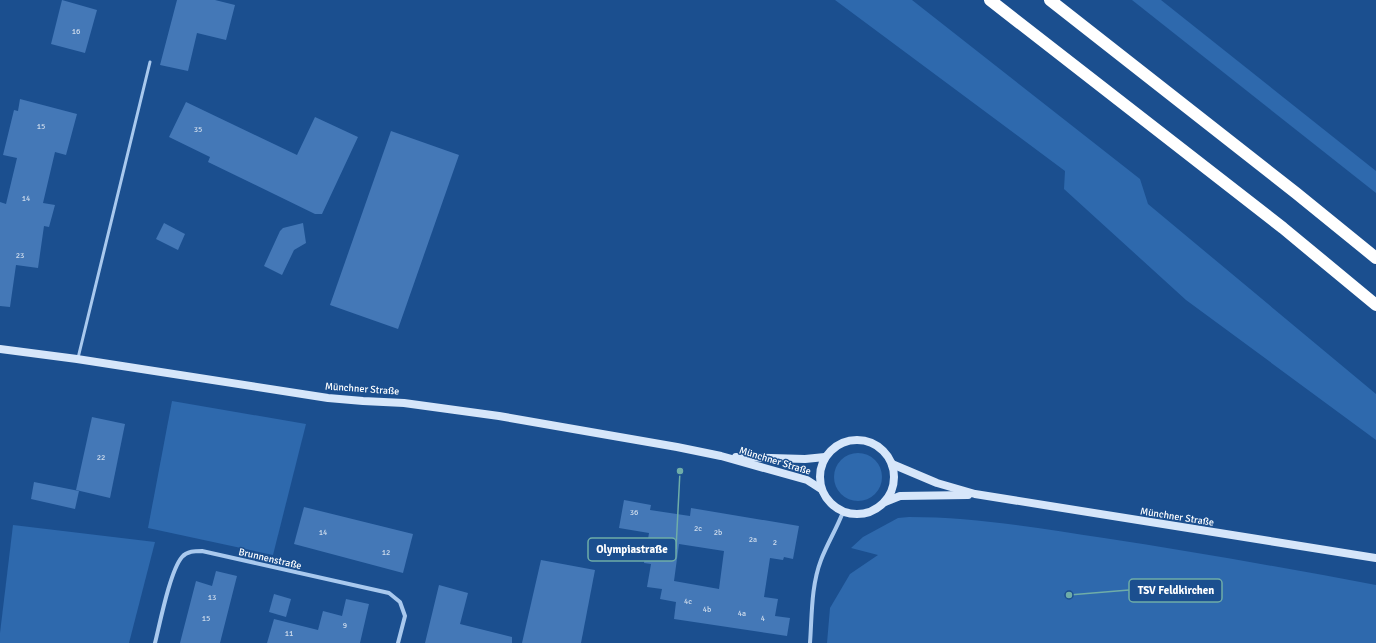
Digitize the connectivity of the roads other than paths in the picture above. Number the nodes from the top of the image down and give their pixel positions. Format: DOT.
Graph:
graph roads {
  1 [pos="990,0"];
  2 [pos="1050,0"];
  3 [pos="150,62"];
  4 [pos="1376,258"];
  5 [pos="1376,305"];
  6 [pos="0,349"];
  7 [pos="77,359"];
  8 [pos="721,456"];
  9 [pos="825,457"];
  10 [pos="892,464"];
  11 [pos="821,488"];
  12 [pos="975,494"];
  13 [pos="885,502"];
  14 [pos="843,512"];
  15 [pos="1376,558"];
  16 [pos="155,643"];
  17 [pos="398,643"];
  18 [pos="810,643"];
  1 -- 5 [label="highway"];
  2 -- 4 [label="highway"];
  3 -- 7 [label="lane"];
  6 -- 7 [label="street, Münchner Straße"];
  7 -- 8 [label="street, Münchner Straße"];
  8 -- 9 [label="street, Münchner Straße"];
  8 -- 11 [label="street, Münchner Straße"];
  9 -- 10 [label="street, Münchner Straße"];
  9 -- 11 [label="street, Münchner Straße"];
  10 -- 12 [label="street, Münchner Straße"];
  10 -- 13 [label="street, Münchner Straße"];
  11 -- 14 [label="street"];
  12 -- 13 [label="street, Münchner Straße"];
  12 -- 15 [label="street, Münchner Straße"];
  13 -- 14 [label="street, Münchner Straße"];
  14 -- 18 [label="street"];
  16 -- 17 [label="street, Brunnenstraße"];
}
